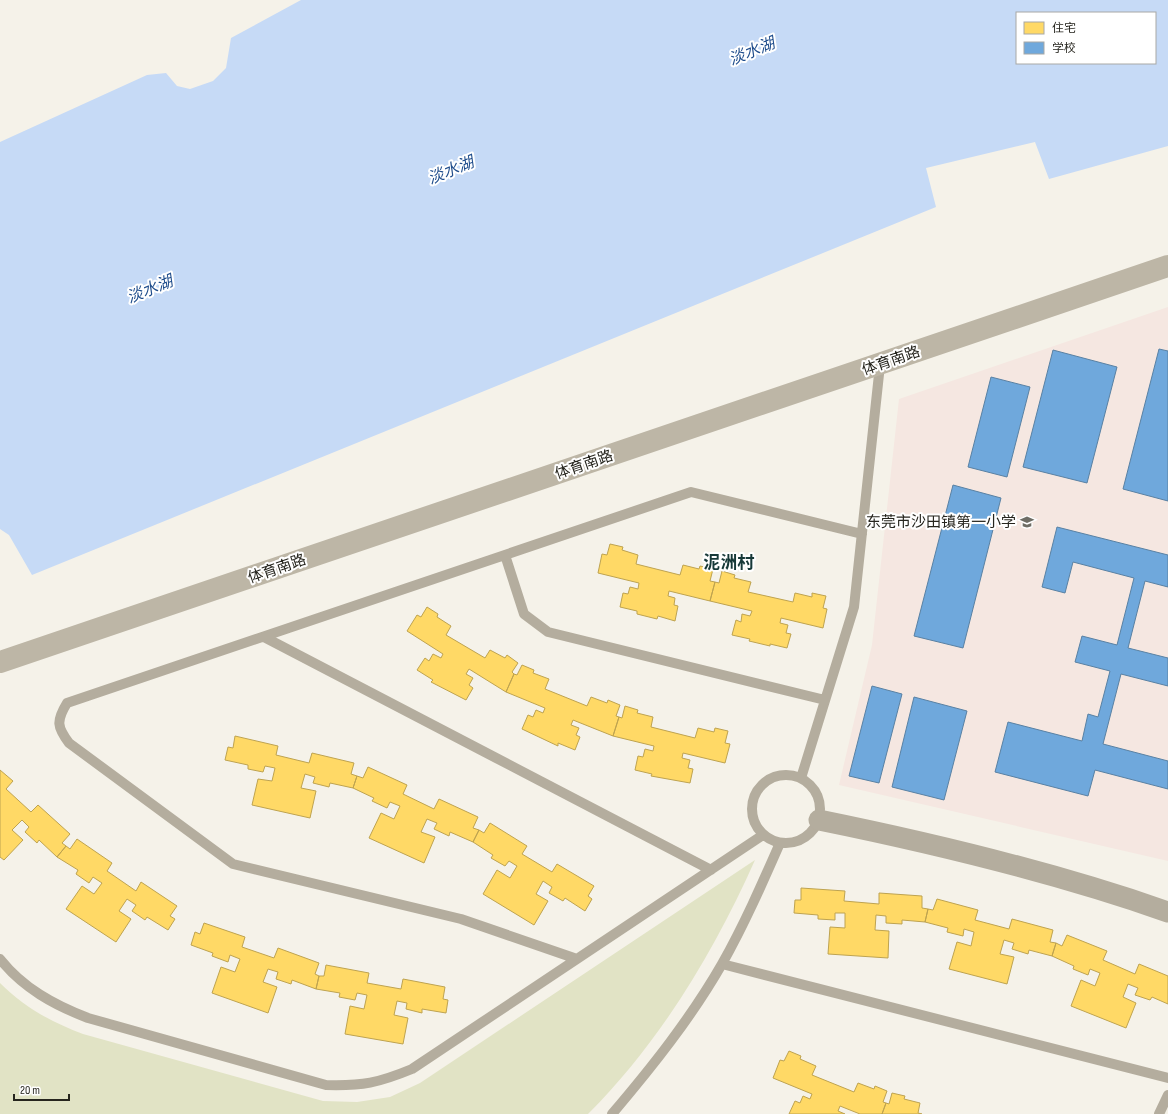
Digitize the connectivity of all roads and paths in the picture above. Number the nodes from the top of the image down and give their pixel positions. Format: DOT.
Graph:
graph roads {
  1 [pos="1168,266"];
  2 [pos="880,365"];
  3 [pos="862,534"];
  4 [pos="505,555"];
  5 [pos="264,637"];
  6 [pos="0,662"];
  7 [pos="825,700"];
  8 [pos="801,778"];
  9 [pos="819,820"];
  10 [pos="763,835"];
  11 [pos="780,843"];
  12 [pos="711,870"];
  13 [pos="1168,912"];
  14 [pos="0,959"];
  15 [pos="577,959"];
  16 [pos="722,964"];
  17 [pos="1168,1078"];
  18 [pos="1168,1095"];
  19 [pos="612,1114"];
  20 [pos="1159,1114"];
  1 -- 2 [label="street, 体育南路"];
  2 -- 3 [label="lane"];
  2 -- 6 [label="street, 体育南路"];
  3 -- 4 [label="lane"];
  3 -- 7 [label="lane"];
  4 -- 5 [label="lane"];
  4 -- 7 [label="lane"];
  5 -- 12 [label="lane"];
  5 -- 15 [label="lane"];
  7 -- 8 [label="lane"];
  8 -- 9 [label="lane"];
  8 -- 10 [label="lane"];
  9 -- 11 [label="lane"];
  9 -- 13 [label="street"];
  10 -- 11 [label="lane"];
  10 -- 12 [label="lane"];
  11 -- 16 [label="lane"];
  12 -- 15 [label="lane"];
  14 -- 15 [label="lane"];
  16 -- 17 [label="lane"];
  16 -- 19 [label="lane"];
  18 -- 20 [label="lane"];
}
